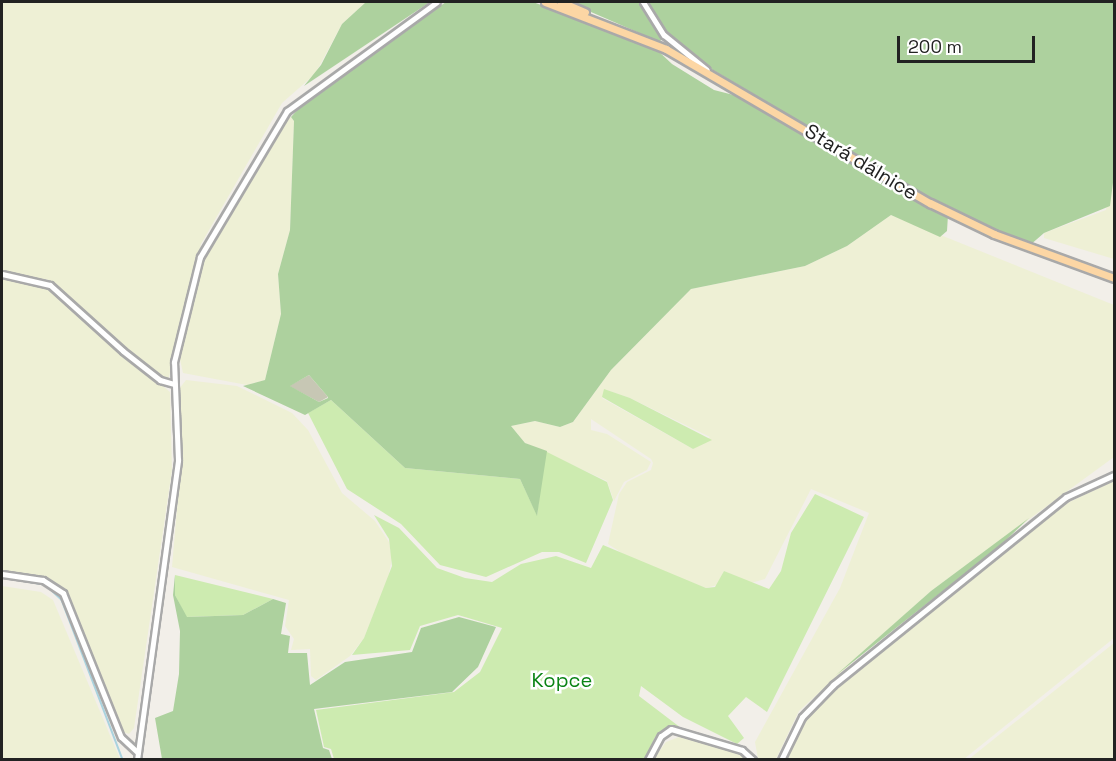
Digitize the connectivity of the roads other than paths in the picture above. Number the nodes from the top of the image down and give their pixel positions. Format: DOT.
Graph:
graph roads {
  1 [pos="437,2"];
  2 [pos="544,2"];
  3 [pos="561,2"];
  4 [pos="643,2"];
  5 [pos="617,28"];
  6 [pos="711,72"];
  7 [pos="2,274"];
  8 [pos="1114,278"];
  9 [pos="174,384"];
  10 [pos="1114,475"];
  11 [pos="2,574"];
  12 [pos="138,756"];
  13 [pos="648,759"];
  14 [pos="753,759"];
  15 [pos="782,759"];
  1 -- 9 [label="street"];
  2 -- 5 [label="main road, Stará dálnice"];
  3 -- 5 [label="main road, Stará dálnice"];
  4 -- 6 [label="street"];
  5 -- 6 [label="main road, Stará dálnice"];
  6 -- 8 [label="main road, Stará dálnice"];
  7 -- 9 [label="street"];
  9 -- 12 [label="street"];
  10 -- 15 [label="street"];
  11 -- 12 [label="street"];
  13 -- 14 [label="street"];
}
